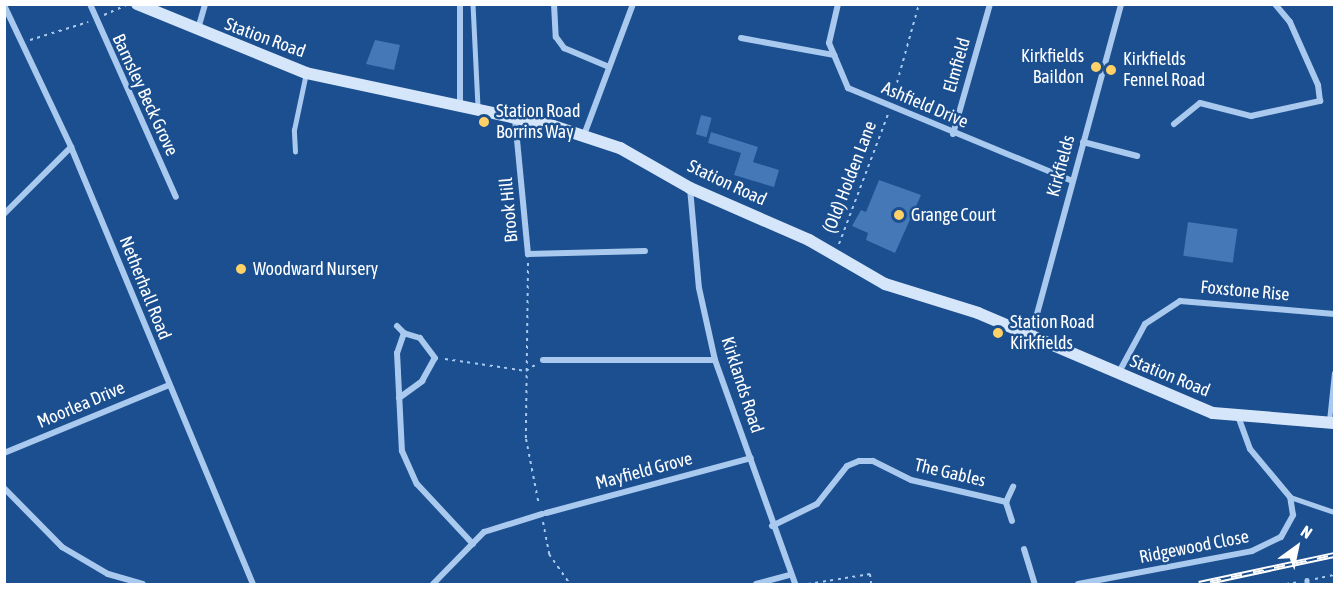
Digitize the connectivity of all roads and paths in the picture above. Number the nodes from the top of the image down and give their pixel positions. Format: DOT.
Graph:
graph roads {
  1 [pos="90,4"];
  2 [pos="128,4"];
  3 [pos="137,4"];
  4 [pos="205,4"];
  5 [pos="460,4"];
  6 [pos="473,4"];
  7 [pos="554,4"];
  8 [pos="633,4"];
  9 [pos="838,4"];
  10 [pos="919,4"];
  11 [pos="990,4"];
  12 [pos="1121,4"];
  13 [pos="1275,4"];
  14 [pos="4,5"];
  15 [pos="94,20"];
  16 [pos="197,32"];
  17 [pos="741,38"];
  18 [pos="24,41"];
  19 [pos="834,55"];
  20 [pos="609,67"];
  21 [pos="306,73"];
  22 [pos="460,106"];
  23 [pos="890,109"];
  24 [pos="478,110"];
  25 [pos="515,118"];
  26 [pos="1174,124"];
  27 [pos="954,134"];
  28 [pos="584,135"];
  29 [pos="1083,142"];
  30 [pos="71,147"];
  31 [pos="295,152"];
  32 [pos="1137,156"];
  33 [pos="1073,181"];
  34 [pos="690,188"];
  35 [pos="176,197"];
  36 [pos="4,214"];
  37 [pos="645,251"];
  38 [pos="528,254"];
  39 [pos="835,256"];
  40 [pos="1335,314"];
  41 [pos="397,326"];
  42 [pos="404,333"];
  43 [pos="1031,336"];
  44 [pos="435,358"];
  45 [pos="543,360"];
  46 [pos="715,360"];
  47 [pos="526,371"];
  48 [pos="1335,373"];
  49 [pos="1118,374"];
  50 [pos="169,385"];
  51 [pos="399,398"];
  52 [pos="1239,418"];
  53 [pos="1331,423"];
  54 [pos="4,453"];
  55 [pos="751,458"];
  56 [pos="1013,487"];
  57 [pos="4,488"];
  58 [pos="1290,497"];
  59 [pos="1006,502"];
  60 [pos="1335,512"];
  61 [pos="544,514"];
  62 [pos="1012,521"];
  63 [pos="772,526"];
  64 [pos="473,544"];
  65 [pos="1024,549"];
  66 [pos="790,575"];
  67 [pos="251,584"];
  68 [pos="143,585"];
  69 [pos="433,585"];
  70 [pos="570,585"];
  71 [pos="756,585"];
  72 [pos="795,585"];
  73 [pos="808,585"];
  74 [pos="871,585"];
  75 [pos="1035,585"];
  76 [pos="1078,585"];
  1 -- 15 [label="street, Barnsley Beck Grove"];
  2 -- 15 [label="path"];
  3 -- 16 [label="street, Station Road"];
  4 -- 16 [label="street"];
  5 -- 22 [label="street"];
  6 -- 24 [label="lane"];
  7 -- 20 [label="street"];
  8 -- 20 [label="street"];
  9 -- 19 [label="street, Ashfield Drive"];
  10 -- 23 [label="path, (Old) Holden Lane"];
  11 -- 27 [label="street, Elmfield"];
  12 -- 29 [label="street, Kirkfields"];
  13 -- 26 [label="street"];
  14 -- 18 [label="street, Netherhall Road"];
  15 -- 18 [label="path"];
  15 -- 35 [label="street, Barnsley Beck Grove"];
  16 -- 21 [label="street, Station Road"];
  17 -- 19 [label="street"];
  18 -- 30 [label="street, Netherhall Road"];
  19 -- 23 [label="street, Ashfield Drive"];
  20 -- 28 [label="street"];
  21 -- 22 [label="street, Station Road"];
  21 -- 31 [label="lane"];
  22 -- 24 [label="street, Station Road"];
  23 -- 27 [label="street, Ashfield Drive"];
  23 -- 39 [label="path, (Old) Holden Lane"];
  24 -- 25 [label="street, Station Road"];
  25 -- 28 [label="street, Station Road"];
  25 -- 38 [label="street, Brook Hill"];
  27 -- 33 [label="street, Ashfield Drive"];
  28 -- 34 [label="street, Station Road"];
  29 -- 32 [label="street"];
  29 -- 33 [label="street, Kirkfields"];
  30 -- 36 [label="street"];
  30 -- 50 [label="street, Netherhall Road"];
  33 -- 43 [label="street, Kirkfields"];
  34 -- 39 [label="street, Station Road"];
  34 -- 46 [label="street, Kirklands Road"];
  37 -- 38 [label="street, Brook Hill"];
  38 -- 47 [label="path"];
  39 -- 43 [label="street, Station Road"];
  40 -- 49 [label="street, Foxstone Rise"];
  41 -- 42 [label="street"];
  42 -- 44 [label="street"];
  42 -- 51 [label="street"];
  43 -- 49 [label="street, Station Road"];
  44 -- 47 [label="path"];
  44 -- 51 [label="street"];
  45 -- 46 [label="street"];
  46 -- 55 [label="street, Kirklands Road"];
  47 -- 61 [label="path"];
  48 -- 53 [label="lane"];
  49 -- 52 [label="street, Station Road"];
  50 -- 54 [label="street, Moorlea Drive"];
  50 -- 67 [label="street, Netherhall Road"];
  51 -- 64 [label="street"];
  52 -- 53 [label="street, Station Road"];
  52 -- 58 [label="street"];
  55 -- 61 [label="street, Mayfield Grove"];
  55 -- 63 [label="street, Kirklands Road"];
  56 -- 59 [label="street, The Gables"];
  57 -- 68 [label="street"];
  58 -- 60 [label="lane"];
  58 -- 76 [label="street, Ridgewood Close"];
  59 -- 62 [label="street, The Gables"];
  59 -- 63 [label="street, The Gables"];
  61 -- 64 [label="street, Mayfield Grove"];
  61 -- 70 [label="path"];
  63 -- 66 [label="street, Kirklands Road"];
  64 -- 69 [label="street, Mayfield Grove"];
  65 -- 75 [label="street"];
  66 -- 71 [label="street"];
  66 -- 72 [label="street, Kirklands Road"];
  73 -- 74 [label="path"];
}
